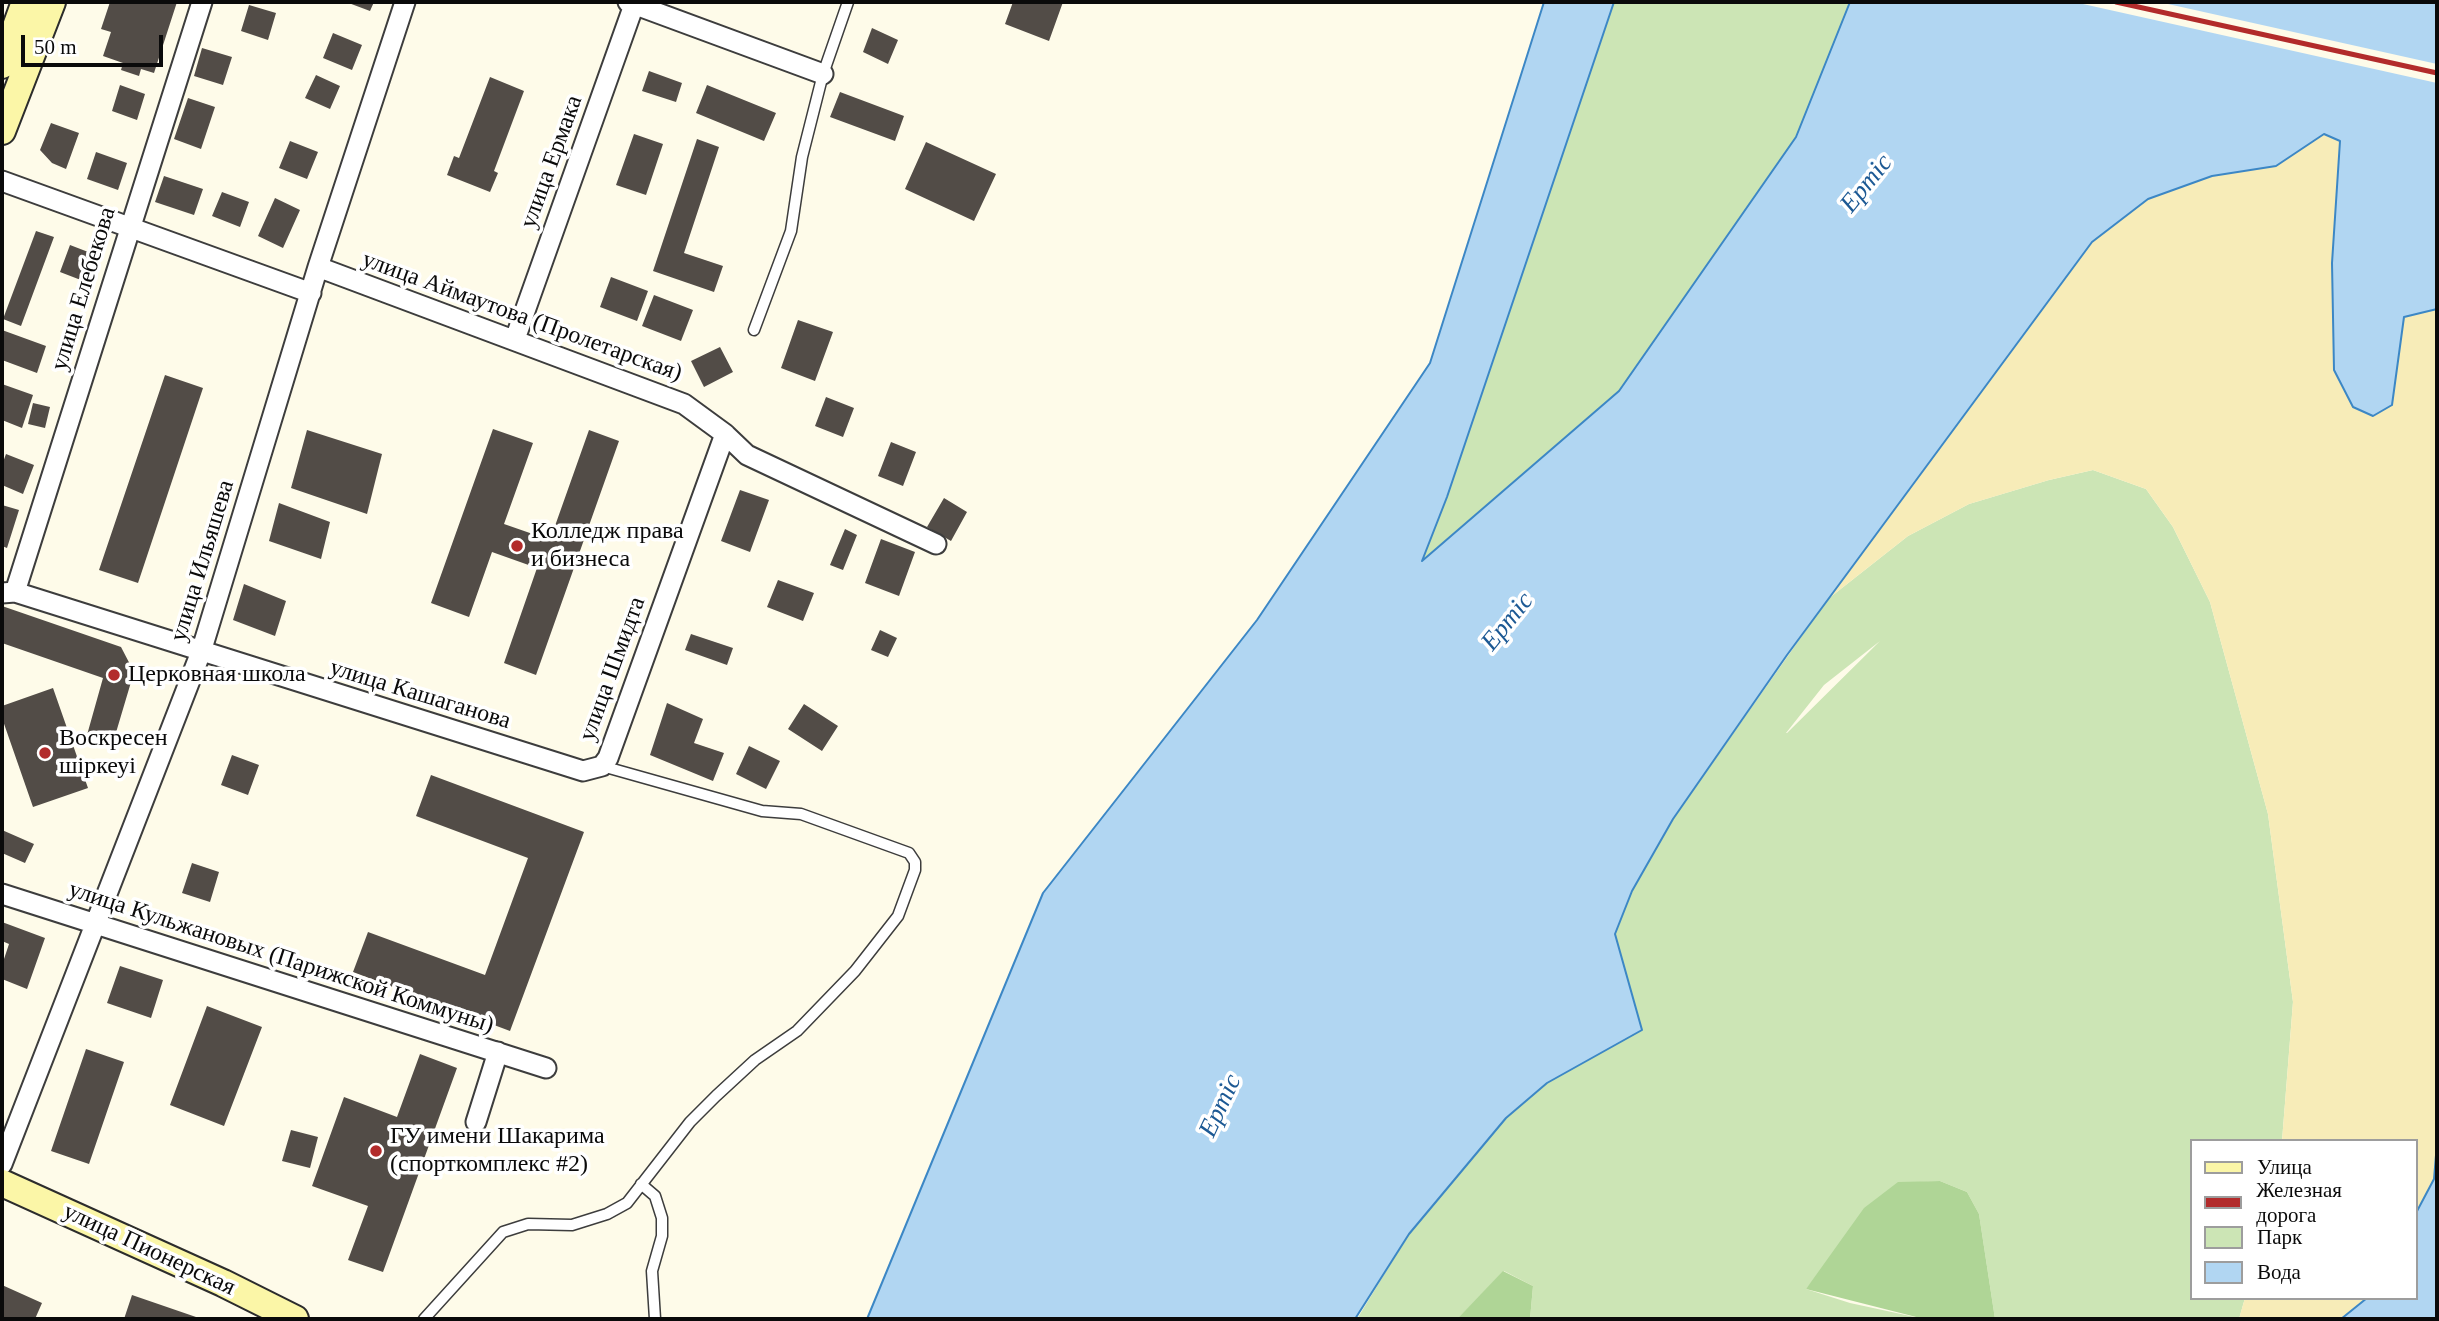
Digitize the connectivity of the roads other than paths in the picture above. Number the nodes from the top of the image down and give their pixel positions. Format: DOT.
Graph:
graph roads {
  1 [pos="25,2"];
  2 [pos="52,2"];
  3 [pos="202,2"];
  4 [pos="405,2"];
  5 [pos="632,2"];
  6 [pos="848,2"];
  7 [pos="2,65"];
  8 [pos="823,74"];
  9 [pos="2,131"];
  10 [pos="2,181"];
  11 [pos="130,225"];
  12 [pos="318,267"];
  13 [pos="310,293"];
  14 [pos="754,330"];
  15 [pos="515,339"];
  16 [pos="725,434"];
  17 [pos="936,544"];
  18 [pos="9,593"];
  19 [pos="201,652"];
  20 [pos="593,769"];
  21 [pos="2,894"];
  22 [pos="94,925"];
  23 [pos="498,1052"];
  24 [pos="546,1068"];
  25 [pos="476,1122"];
  26 [pos="2,1164"];
  27 [pos="2,1183"];
  28 [pos="641,1184"];
  29 [pos="295,1319"];
  30 [pos="424,1319"];
  31 [pos="655,1319"];
  1 -- 7 [label="street"];
  2 -- 9 [label="street"];
  3 -- 11 [label="street, улица Елебекова"];
  4 -- 12 [label="street, улица Ильяшева"];
  5 -- 8 [label="street"];
  5 -- 15 [label="street, улица Ермака"];
  6 -- 8 [label="lane"];
  8 -- 14 [label="lane"];
  10 -- 11 [label="street"];
  11 -- 13 [label="street"];
  11 -- 18 [label="street, улица Елебекова"];
  12 -- 13 [label="street, улица Ильяшева"];
  12 -- 15 [label="street, улица Аймаутова (Пролетарская)"];
  13 -- 19 [label="street, улица Ильяшева"];
  15 -- 16 [label="street, улица Аймаутова (Пролетарская)"];
  16 -- 17 [label="street"];
  16 -- 20 [label="street, улица Шмидта"];
  18 -- 19 [label="street, улица Кашаганова"];
  19 -- 20 [label="street, улица Кашаганова"];
  19 -- 22 [label="street, улица Ильяшева"];
  20 -- 28 [label="lane"];
  21 -- 22 [label="street, улица Кульжановых (Парижской Коммуны)"];
  22 -- 23 [label="street, улица Кульжановых (Парижской Коммуны)"];
  22 -- 26 [label="street, улица Ильяшева"];
  23 -- 24 [label="street, улица Кульжановых (Парижской Коммуны)"];
  23 -- 25 [label="street"];
  27 -- 29 [label="street, улица Пионерская"];
  28 -- 30 [label="lane"];
  28 -- 31 [label="lane"];
}
